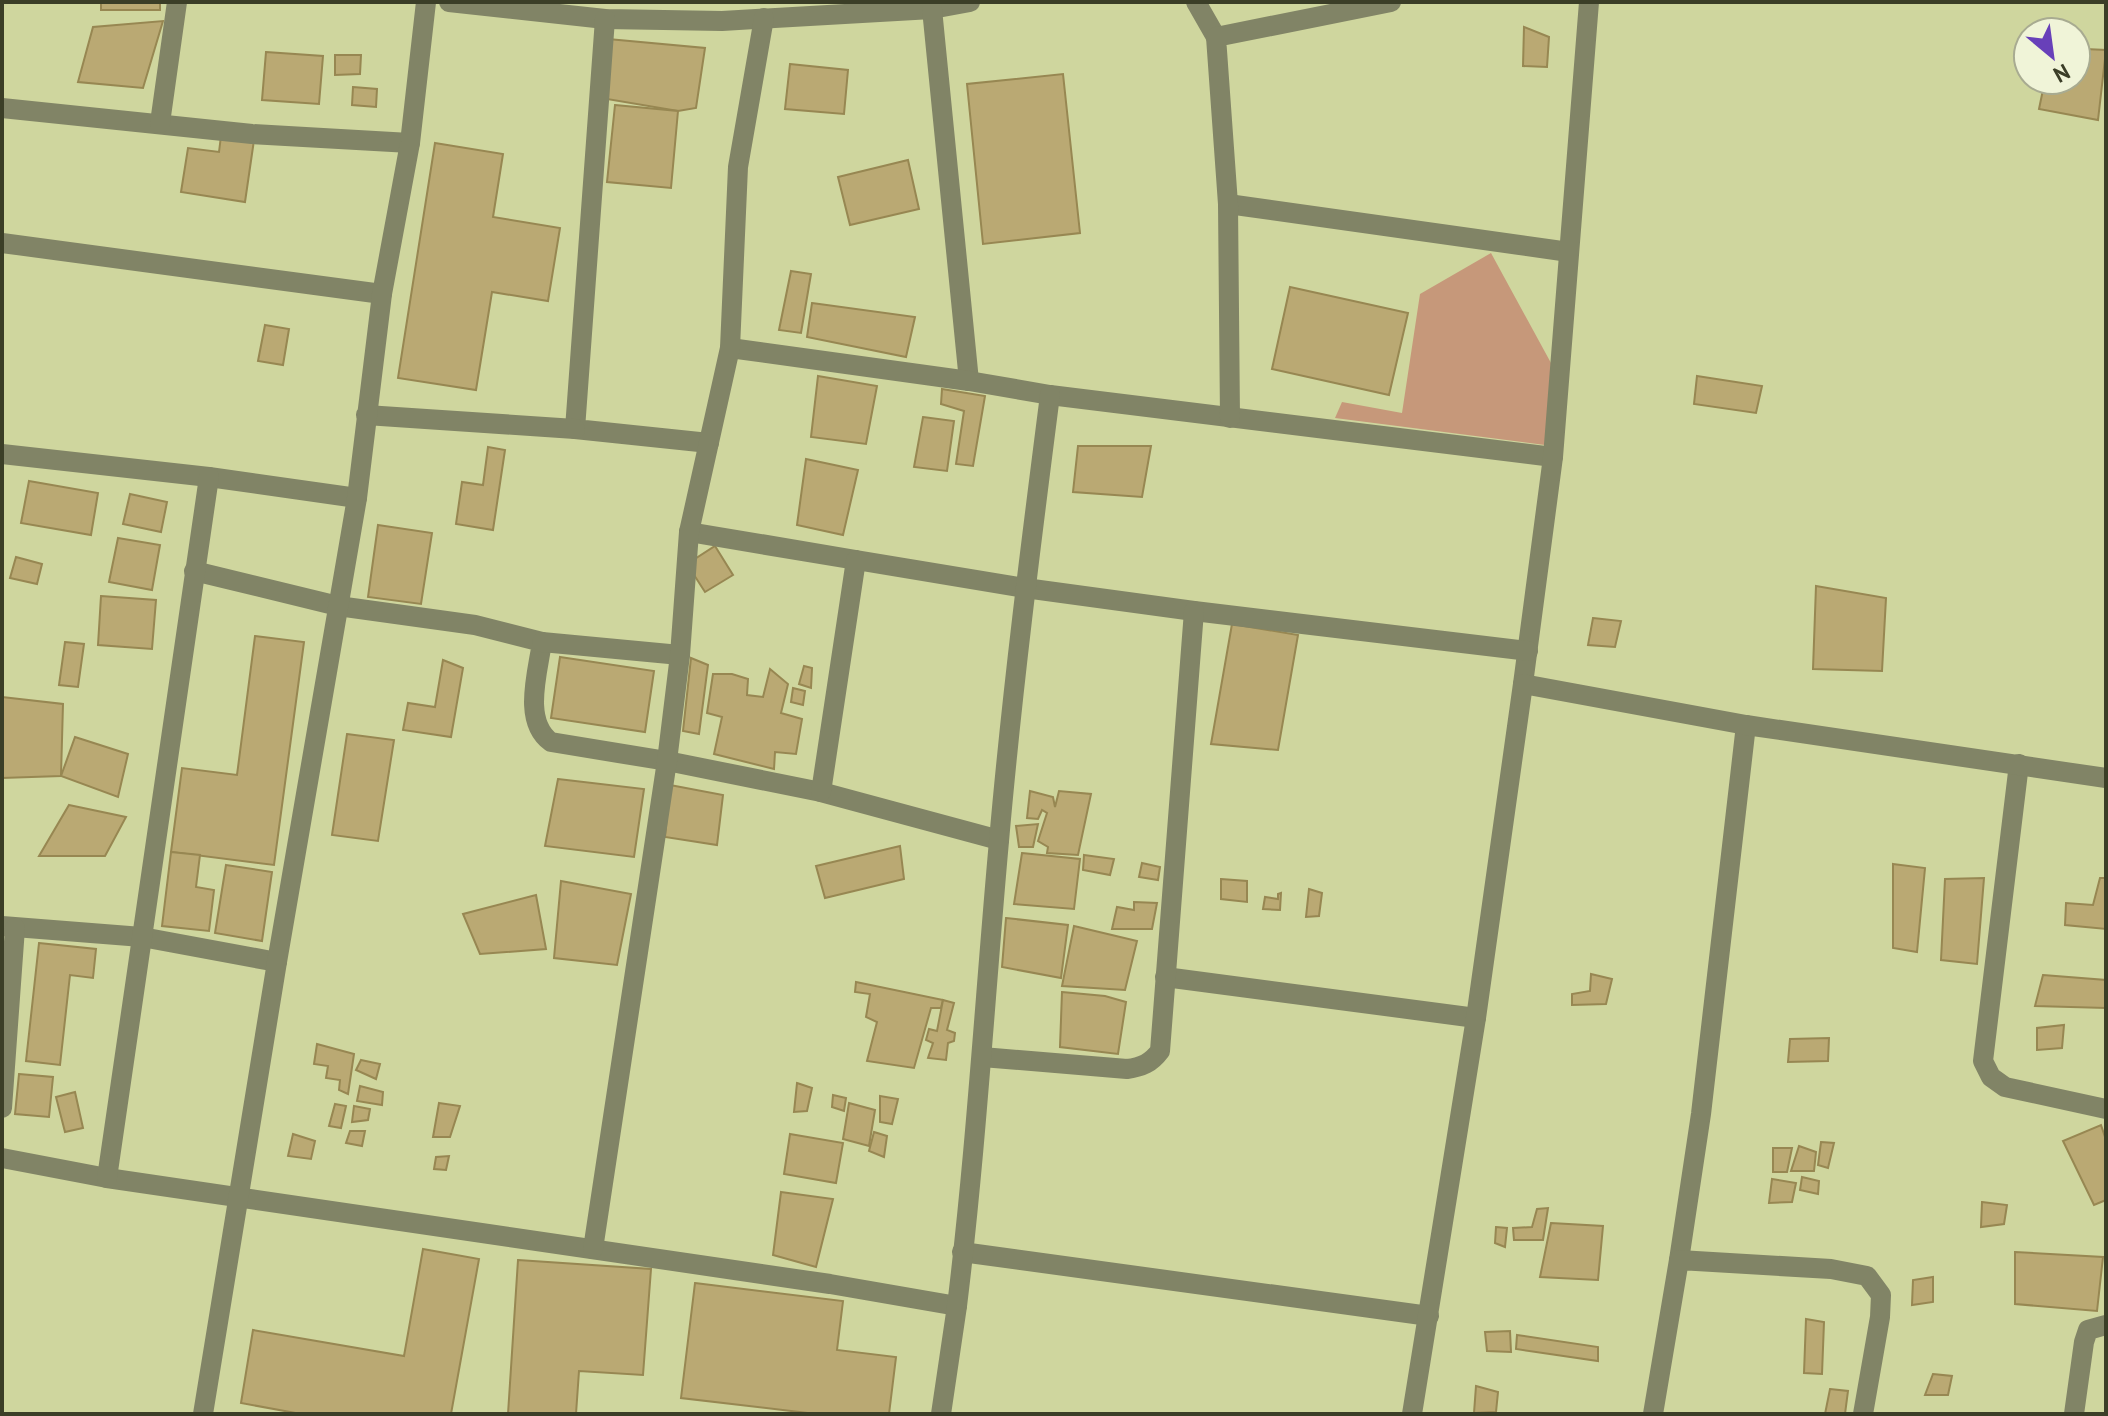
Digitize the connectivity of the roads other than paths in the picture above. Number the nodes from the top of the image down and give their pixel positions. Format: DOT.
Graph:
graph roads {
  1 [pos="177,2"];
  2 [pos="426,2"];
  3 [pos="449,2"];
  4 [pos="970,2"];
  5 [pos="1196,2"];
  6 [pos="1391,2"];
  7 [pos="1589,2"];
  8 [pos="882,7"];
  9 [pos="932,9"];
  10 [pos="723,12"];
  11 [pos="764,18"];
  12 [pos="605,19"];
  13 [pos="1216,37"];
  14 [pos="2,108"];
  15 [pos="160,123"];
  16 [pos="410,143"];
  17 [pos="1228,204"];
  18 [pos="2,243"];
  19 [pos="1569,252"];
  20 [pos="382,294"];
  21 [pos="730,348"];
  22 [pos="969,381"];
  23 [pos="1050,395"];
  24 [pos="366,415"];
  25 [pos="1230,418"];
  26 [pos="575,429"];
  27 [pos="709,443"];
  28 [pos="2,454"];
  29 [pos="1553,457"];
  30 [pos="209,477"];
  31 [pos="357,498"];
  32 [pos="689,532"];
  33 [pos="856,560"];
  34 [pos="194,571"];
  35 [pos="1025,588"];
  36 [pos="338,606"];
  37 [pos="1194,611"];
  38 [pos="542,642"];
  39 [pos="1528,651"];
  40 [pos="680,655"];
  41 [pos="1523,684"];
  42 [pos="1746,725"];
  43 [pos="667,761"];
  44 [pos="2019,764"];
  45 [pos="2106,778"];
  46 [pos="821,792"];
  47 [pos="999,840"];
  48 [pos="8,927"];
  49 [pos="142,937"];
  50 [pos="277,962"];
  51 [pos="1165,977"];
  52 [pos="1476,1018"];
  53 [pos="982,1057"];
  54 [pos="2,1108"];
  55 [pos="2106,1109"];
  56 [pos="2,1158"];
  57 [pos="107,1178"];
  58 [pos="239,1197"];
  59 [pos="593,1249"];
  60 [pos="962,1252"];
  61 [pos="1679,1260"];
  62 [pos="957,1306"];
  63 [pos="1429,1316"];
  64 [pos="2106,1325"];
  65 [pos="1413,1412"];
  66 [pos="203,1414"];
  67 [pos="941,1414"];
  68 [pos="1434,1414"];
  69 [pos="1653,1414"];
  70 [pos="1863,1414"];
  71 [pos="2074,1414"];
  1 -- 15 [label="street"];
  2 -- 16 [label="street"];
  3 -- 12 [label="street"];
  4 -- 9 [label="street"];
  5 -- 13 [label="street"];
  6 -- 13 [label="street"];
  7 -- 19 [label="street"];
  8 -- 9 [label="street"];
  8 -- 11 [label="street"];
  9 -- 22 [label="street"];
  10 -- 11 [label="street"];
  10 -- 12 [label="street"];
  11 -- 21 [label="street"];
  12 -- 26 [label="street"];
  13 -- 17 [label="street"];
  14 -- 15 [label="street"];
  15 -- 16 [label="street"];
  16 -- 20 [label="street"];
  17 -- 19 [label="street"];
  17 -- 25 [label="street"];
  18 -- 20 [label="street"];
  19 -- 29 [label="street"];
  20 -- 24 [label="street"];
  21 -- 22 [label="street"];
  21 -- 27 [label="street"];
  22 -- 23 [label="street"];
  23 -- 25 [label="street"];
  23 -- 35 [label="street"];
  24 -- 26 [label="street"];
  24 -- 31 [label="street"];
  25 -- 29 [label="street"];
  26 -- 27 [label="street"];
  27 -- 32 [label="street"];
  28 -- 30 [label="street"];
  29 -- 39 [label="street"];
  30 -- 31 [label="street"];
  30 -- 34 [label="street"];
  31 -- 36 [label="street"];
  32 -- 33 [label="street"];
  32 -- 40 [label="street"];
  33 -- 35 [label="street"];
  33 -- 46 [label="street"];
  34 -- 36 [label="street"];
  34 -- 49 [label="street"];
  35 -- 37 [label="street"];
  35 -- 47 [label="street"];
  36 -- 38 [label="street"];
  36 -- 50 [label="street"];
  37 -- 39 [label="street"];
  37 -- 51 [label="street"];
  38 -- 40 [label="street"];
  38 -- 43 [label="street"];
  39 -- 41 [label="street"];
  40 -- 43 [label="street"];
  41 -- 42 [label="street"];
  41 -- 52 [label="street"];
  42 -- 44 [label="street"];
  42 -- 61 [label="street"];
  43 -- 46 [label="street"];
  43 -- 59 [label="street"];
  44 -- 45 [label="street"];
  44 -- 55 [label="street"];
  46 -- 47 [label="street"];
  47 -- 53 [label="street"];
  48 -- 49 [label="street"];
  48 -- 54 [label="street"];
  49 -- 50 [label="street"];
  49 -- 57 [label="street"];
  50 -- 58 [label="street"];
  51 -- 52 [label="street"];
  51 -- 53 [label="street"];
  52 -- 63 [label="street"];
  53 -- 60 [label="street"];
  56 -- 57 [label="street"];
  57 -- 58 [label="street"];
  58 -- 59 [label="street"];
  58 -- 66 [label="street"];
  59 -- 62 [label="street"];
  60 -- 62 [label="street"];
  60 -- 63 [label="street"];
  61 -- 69 [label="street"];
  61 -- 70 [label="street"];
  62 -- 67 [label="street"];
  63 -- 65 [label="street"];
  64 -- 71 [label="street"];
  65 -- 68 [label="street"];
}
